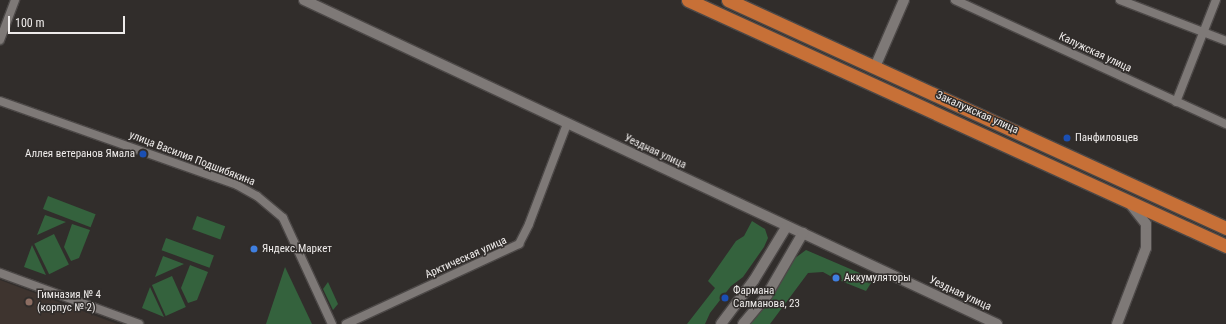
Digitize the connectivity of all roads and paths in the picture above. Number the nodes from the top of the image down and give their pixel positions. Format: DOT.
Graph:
graph roads {
  1 [pos="15,0"];
  2 [pos="304,0"];
  3 [pos="688,0"];
  4 [pos="728,0"];
  5 [pos="904,0"];
  6 [pos="955,0"];
  7 [pos="1120,0"];
  8 [pos="1216,0"];
  9 [pos="1203,33"];
  10 [pos="0,40"];
  11 [pos="1226,41"];
  12 [pos="875,67"];
  13 [pos="0,101"];
  14 [pos="1176,102"];
  15 [pos="567,124"];
  16 [pos="1226,124"];
  17 [pos="1124,197"];
  18 [pos="786,226"];
  19 [pos="1226,228"];
  20 [pos="803,233"];
  21 [pos="1226,246"];
  22 [pos="0,273"];
  23 [pos="140,324"];
  24 [pos="332,324"];
  25 [pos="346,324"];
  26 [pos="721,324"];
  27 [pos="743,324"];
  28 [pos="997,324"];
  29 [pos="1118,324"];
  1 -- 10 [label="street"];
  2 -- 15 [label="street, Уездная улица"];
  3 -- 17 [label="highway"];
  4 -- 12 [label="highway, Закалужская улица"];
  5 -- 12 [label="street"];
  6 -- 14 [label="street, Калужская улица"];
  7 -- 9 [label="street"];
  8 -- 9 [label="street"];
  9 -- 11 [label="street"];
  9 -- 14 [label="street"];
  12 -- 19 [label="highway, Закалужская улица"];
  13 -- 24 [label="street, улица Василия Подшибякина"];
  14 -- 16 [label="street, Калужская улица"];
  15 -- 18 [label="street, Уездная улица"];
  15 -- 25 [label="street, Арктическая улица"];
  17 -- 21 [label="highway"];
  17 -- 29 [label="street"];
  18 -- 20 [label="street, Уездная улица"];
  18 -- 26 [label="street"];
  20 -- 27 [label="street"];
  20 -- 28 [label="street, Уездная улица"];
  22 -- 23 [label="street"];
}
